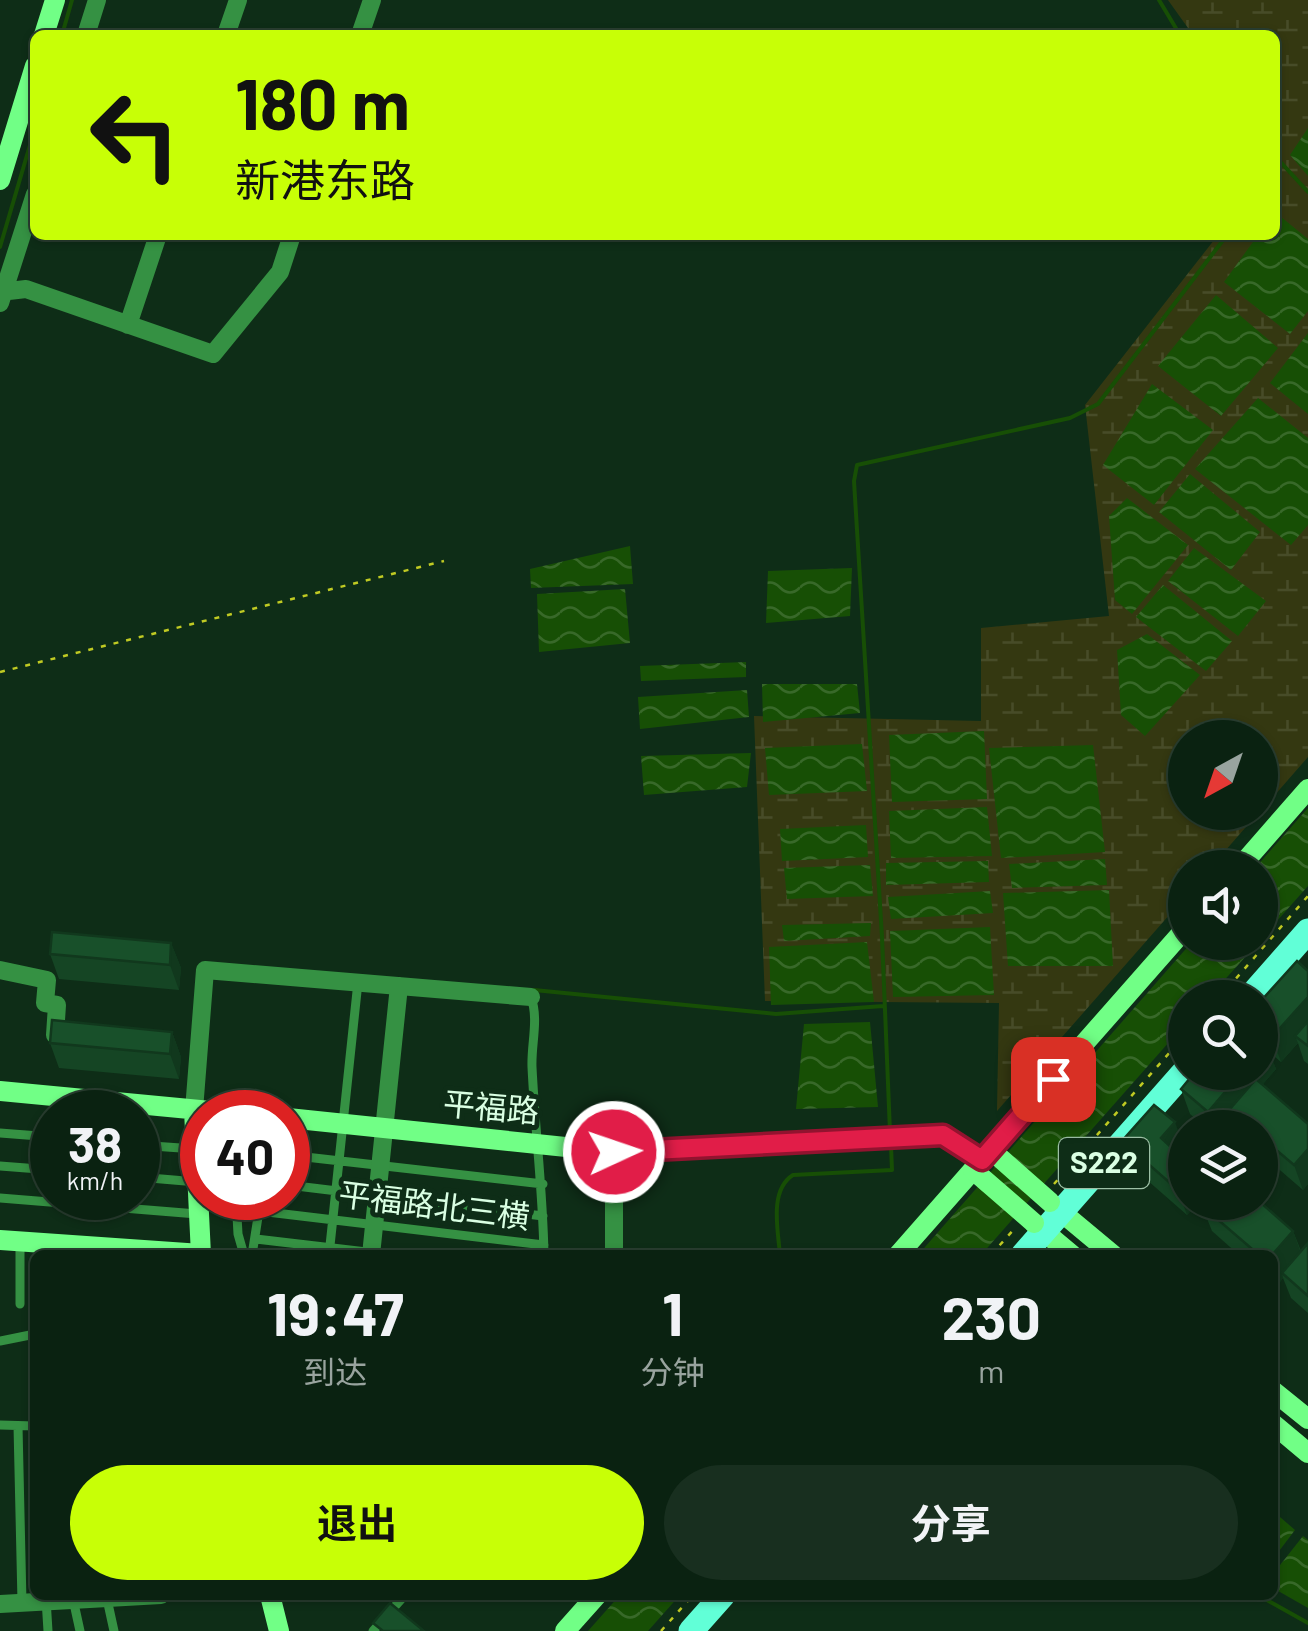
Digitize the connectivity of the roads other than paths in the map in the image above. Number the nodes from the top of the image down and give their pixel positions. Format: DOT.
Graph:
graph roads {
  1 [pos="55,0"];
  2 [pos="97,0"];
  3 [pos="238,0"];
  4 [pos="372,0"];
  5 [pos="46,30"];
  6 [pos="88,30"];
  7 [pos="228,30"];
  8 [pos="362,30"];
  9 [pos="30,82"];
  10 [pos="0,180"];
  11 [pos="30,209"];
  12 [pos="156,240"];
  13 [pos="290,240"];
  14 [pos="1,296"];
  15 [pos="128,325"];
  16 [pos="1308,789"];
  17 [pos="1255,850"];
  18 [pos="1308,931"];
  19 [pos="1168,948"];
  20 [pos="0,970"];
  21 [pos="1265,980"];
  22 [pos="358,982"];
  23 [pos="399,986"];
  24 [pos="531,997"];
  25 [pos="73,1038"];
  26 [pos="1168,1089"];
  27 [pos="196,1090"];
  28 [pos="0,1091"];
  29 [pos="180,1109"];
  30 [pos="310,1120"];
  31 [pos="342,1124"];
  32 [pos="385,1129"];
  33 [pos="0,1133"];
  34 [pos="30,1136"];
  35 [pos="536,1142"];
  36 [pos="614,1152"];
  37 [pos="310,1158"];
  38 [pos="982,1160"];
  39 [pos="339,1161"];
  40 [pos="0,1166"];
  41 [pos="381,1166"];
  42 [pos="30,1168"];
  43 [pos="542,1184"];
  44 [pos="310,1188"];
  45 [pos="336,1191"];
  46 [pos="378,1196"];
  47 [pos="0,1198"];
  48 [pos="180,1212"];
  49 [pos="543,1216"];
  50 [pos="310,1217"];
  51 [pos="199,1220"];
  52 [pos="237,1220"];
  53 [pos="258,1220"];
  54 [pos="332,1220"];
  55 [pos="374,1224"];
  56 [pos="256,1239"];
  57 [pos="10,1241"];
  58 [pos="49,1250"];
  59 [pos="201,1250"];
  60 [pos="243,1250"];
  61 [pos="253,1250"];
  62 [pos="323,1250"];
  63 [pos="329,1250"];
  64 [pos="371,1250"];
  65 [pos="544,1250"];
  66 [pos="614,1250"];
  67 [pos="902,1250"];
  68 [pos="1026,1250"];
  69 [pos="1064,1250"];
  70 [pos="1107,1250"];
  71 [pos="20,1304"];
  72 [pos="30,1335"];
  73 [pos="0,1341"];
  74 [pos="1278,1395"];
  75 [pos="1308,1419"];
  76 [pos="0,1425"];
  77 [pos="18,1426"];
  78 [pos="30,1426"];
  79 [pos="1278,1428"];
  80 [pos="1308,1452"];
  81 [pos="34,1600"];
  82 [pos="46,1600"];
  83 [pos="74,1600"];
  84 [pos="107,1600"];
  85 [pos="271,1600"];
  86 [pos="400,1600"];
  87 [pos="592,1600"];
  88 [pos="719,1600"];
  89 [pos="22,1602"];
  90 [pos="0,1604"];
  91 [pos="48,1631"];
  92 [pos="80,1631"];
  93 [pos="114,1631"];
  94 [pos="280,1631"];
  95 [pos="372,1631"];
  96 [pos="564,1631"];
  97 [pos="691,1631"];
  1 -- 5 [label="street"];
  2 -- 6 [label="street"];
  3 -- 7 [label="street"];
  4 -- 8 [label="street"];
  9 -- 10 [label="street"];
  11 -- 14 [label="street"];
  12 -- 15 [label="street"];
  13 -- 15 [label="street"];
  14 -- 15 [label="street"];
  16 -- 17 [label="street"];
  18 -- 21 [label="main road"];
  19 -- 38 [label="street"];
  20 -- 25 [label="street"];
  22 -- 23 [label="street"];
  22 -- 27 [label="street"];
  22 -- 31 [label="lane"];
  23 -- 24 [label="street"];
  23 -- 32 [label="street"];
  24 -- 35 [label="lane"];
  26 -- 68 [label="main road, S222"];
  28 -- 29 [label="street"];
  30 -- 31 [label="street, 平福路"];
  31 -- 32 [label="street, 平福路"];
  31 -- 39 [label="lane"];
  32 -- 35 [label="street, 平福路"];
  32 -- 41 [label="street"];
  33 -- 34 [label="lane"];
  35 -- 36 [label="street, 平福路"];
  35 -- 43 [label="lane"];
  36 -- 38 [label="street, 平福路"];
  36 -- 66 [label="street"];
  37 -- 39 [label="lane"];
  38 -- 67 [label="street"];
  38 -- 69 [label="street, bridge"];
  38 -- 70 [label="street, bridge"];
  39 -- 41 [label="lane"];
  39 -- 45 [label="lane"];
  40 -- 42 [label="lane"];
  41 -- 43 [label="lane"];
  41 -- 46 [label="street"];
  43 -- 49 [label="lane"];
  44 -- 45 [label="lane"];
  45 -- 46 [label="lane"];
  45 -- 54 [label="lane"];
  46 -- 49 [label="lane"];
  46 -- 55 [label="street"];
  47 -- 48 [label="lane"];
  49 -- 65 [label="lane"];
  50 -- 54 [label="lane, 平福路北三横"];
  51 -- 59 [label="street"];
  52 -- 60 [label="lane"];
  53 -- 56 [label="lane"];
  54 -- 55 [label="lane, 平福路北三横"];
  54 -- 63 [label="lane"];
  55 -- 64 [label="street"];
  55 -- 65 [label="lane, 平福路北三横"];
  56 -- 61 [label="lane"];
  56 -- 62 [label="lane"];
  57 -- 58 [label="street"];
  57 -- 71 [label="lane"];
  72 -- 73 [label="lane"];
  74 -- 75 [label="street"];
  76 -- 77 [label="lane"];
  77 -- 78 [label="lane"];
  77 -- 89 [label="lane"];
  79 -- 80 [label="street"];
  81 -- 89 [label="street"];
  82 -- 91 [label="lane"];
  83 -- 92 [label="lane"];
  84 -- 93 [label="lane"];
  85 -- 94 [label="street"];
  86 -- 95 [label="lane"];
  87 -- 96 [label="street"];
  88 -- 97 [label="main road"];
  89 -- 90 [label="street"];
}
